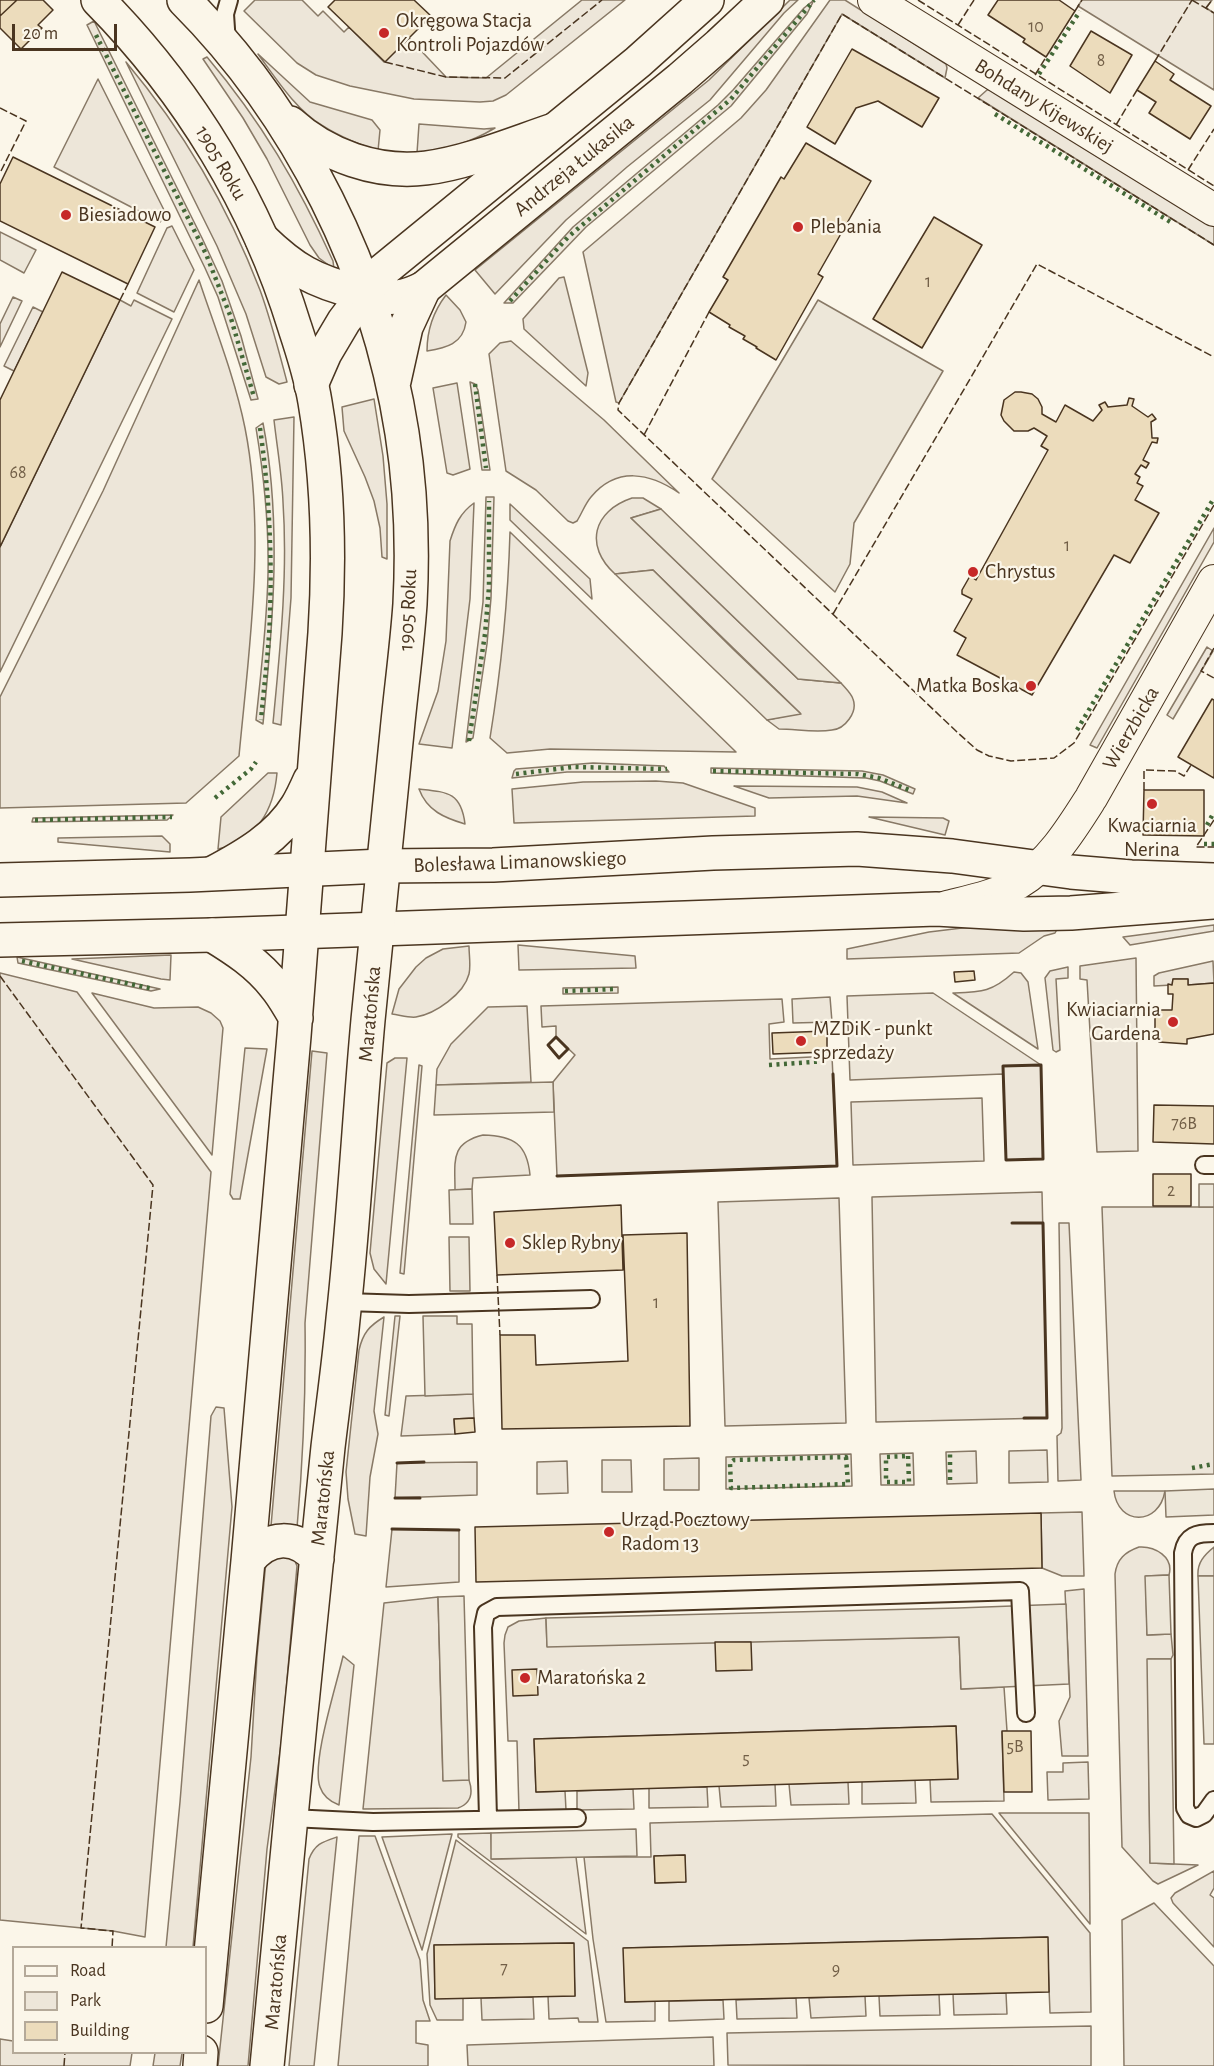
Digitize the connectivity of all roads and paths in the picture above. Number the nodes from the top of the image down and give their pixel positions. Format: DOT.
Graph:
graph roads {
  1 [pos="98,0"];
  2 [pos="184,0"];
  3 [pos="229,0"];
  4 [pos="707,0"];
  5 [pos="767,0"];
  6 [pos="874,0"];
  7 [pos="227,48"];
  8 [pos="273,108"];
  9 [pos="554,130"];
  10 [pos="1214,210"];
  11 [pos="262,239"];
  12 [pos="424,288"];
  13 [pos="365,294"];
  14 [pos="311,385"];
  15 [pos="393,386"];
  16 [pos="1214,581"];
  17 [pos="314,770"];
  18 [pos="382,866"];
  19 [pos="1038,867"];
  20 [pos="306,869"];
  21 [pos="213,873"];
  22 [pos="0,880"];
  23 [pos="1214,880"];
  24 [pos="1214,902"];
  25 [pos="936,909"];
  26 [pos="378,930"];
  27 [pos="302,932"];
  28 [pos="212,936"];
  29 [pos="0,940"];
  30 [pos="296,1018"];
  31 [pos="591,1299"];
  32 [pos="345,1302"];
  33 [pos="1214,1533"];
  34 [pos="317,1559"];
  35 [pos="248,1561"];
  36 [pos="1026,1713"];
  37 [pos="1214,1800"];
  38 [pos="291,1818"];
  39 [pos="488,1818"];
  40 [pos="577,1818"];
  41 [pos="207,1995"];
  42 [pos="267,2066"];
  1 -- 11 [label="main road, 1905 Roku"];
  2 -- 7 [label="main road, 1905 Roku"];
  3 -- 7 [label="lane"];
  4 -- 9 [label="main road, Andrzeja Łukasika"];
  5 -- 12 [label="main road, Andrzeja Łukasika"];
  6 -- 10 [label="street, Bohdany Kijewskiej"];
  7 -- 8 [label="main road, 1905 Roku"];
  8 -- 9 [label="main road"];
  8 -- 13 [label="main road, 1905 Roku"];
  9 -- 13 [label="main road, Andrzeja Łukasika"];
  11 -- 13 [label="main road, Andrzeja Łukasika"];
  11 -- 14 [label="main road, 1905 Roku"];
  12 -- 13 [label="main road, Andrzeja Łukasika"];
  12 -- 15 [label="main road"];
  13 -- 14 [label="main road"];
  13 -- 15 [label="main road, 1905 Roku"];
  14 -- 17 [label="main road, 1905 Roku"];
  15 -- 18 [label="main road, 1905 Roku"];
  16 -- 19 [label="street, Wierzbicka"];
  17 -- 20 [label="main road, 1905 Roku"];
  17 -- 21 [label="main road"];
  18 -- 19 [label="main road, Bolesława Limanowskiego"];
  18 -- 20 [label="main road, Bolesława Limanowskiego"];
  18 -- 26 [label="main road, 1905 Roku"];
  19 -- 23 [label="main road, Bolesława Limanowskiego"];
  19 -- 25 [label="street"];
  20 -- 21 [label="main road, Bolesława Limanowskiego"];
  20 -- 27 [label="main road"];
  21 -- 22 [label="main road, Bolesława Limanowskiego"];
  24 -- 25 [label="main road"];
  25 -- 26 [label="main road"];
  26 -- 27 [label="main road"];
  26 -- 32 [label="main road, Maratońska"];
  27 -- 28 [label="main road"];
  27 -- 30 [label="main road"];
  28 -- 29 [label="main road"];
  28 -- 30 [label="main road"];
  30 -- 35 [label="main road"];
  31 -- 32 [label="lane"];
  32 -- 34 [label="main road, Maratońska"];
  33 -- 37 [label="lane"];
  34 -- 35 [label="main road"];
  34 -- 38 [label="main road, Maratońska"];
  35 -- 41 [label="main road"];
  36 -- 39 [label="lane"];
  38 -- 39 [label="lane"];
  38 -- 42 [label="main road, Maratońska"];
  39 -- 40 [label="lane"];
}
